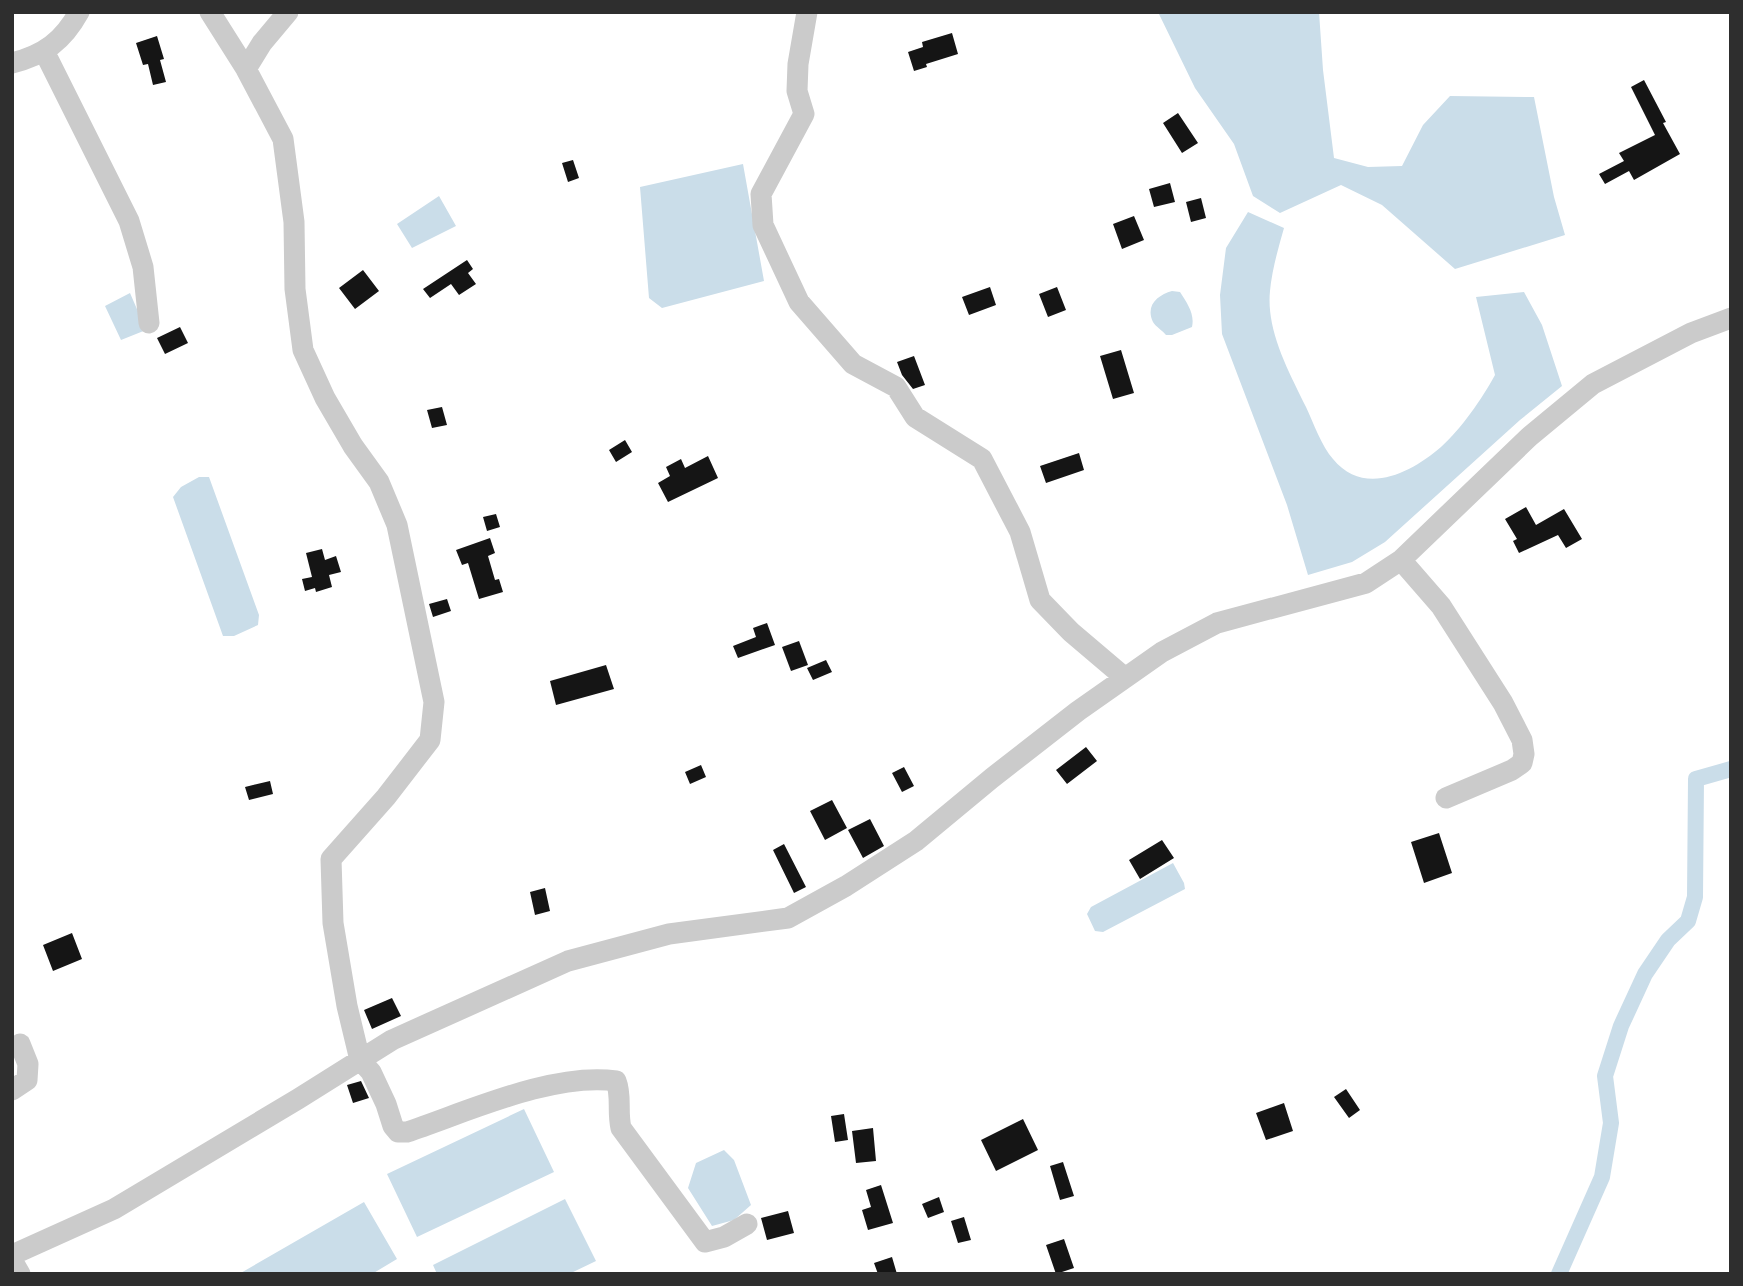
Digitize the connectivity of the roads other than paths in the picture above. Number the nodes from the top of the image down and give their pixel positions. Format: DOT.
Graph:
graph roads {
  1 [pos="79,12"];
  2 [pos="210,12"];
  3 [pos="288,12"];
  4 [pos="807,12"];
  5 [pos="44,51"];
  6 [pos="12,63"];
  7 [pos="246,69"];
  8 [pos="1731,318"];
  9 [pos="149,323"];
  10 [pos="1401,560"];
  11 [pos="1124,677"];
  12 [pos="1446,799"];
  13 [pos="20,1044"];
  14 [pos="360,1060"];
  15 [pos="12,1090"];
  16 [pos="747,1224"];
  17 [pos="12,1255"];
  18 [pos="12,1261"];
  19 [pos="20,1274"];
  1 -- 5 [label="street"];
  2 -- 7 [label="street"];
  3 -- 7 [label="street"];
  4 -- 11 [label="street"];
  5 -- 6 [label="street"];
  5 -- 9 [label="street"];
  7 -- 14 [label="street"];
  8 -- 10 [label="street"];
  10 -- 11 [label="street"];
  10 -- 12 [label="street"];
  11 -- 14 [label="street"];
  13 -- 15 [label="street"];
  14 -- 16 [label="street"];
  14 -- 17 [label="street"];
  18 -- 19 [label="street"];
}
